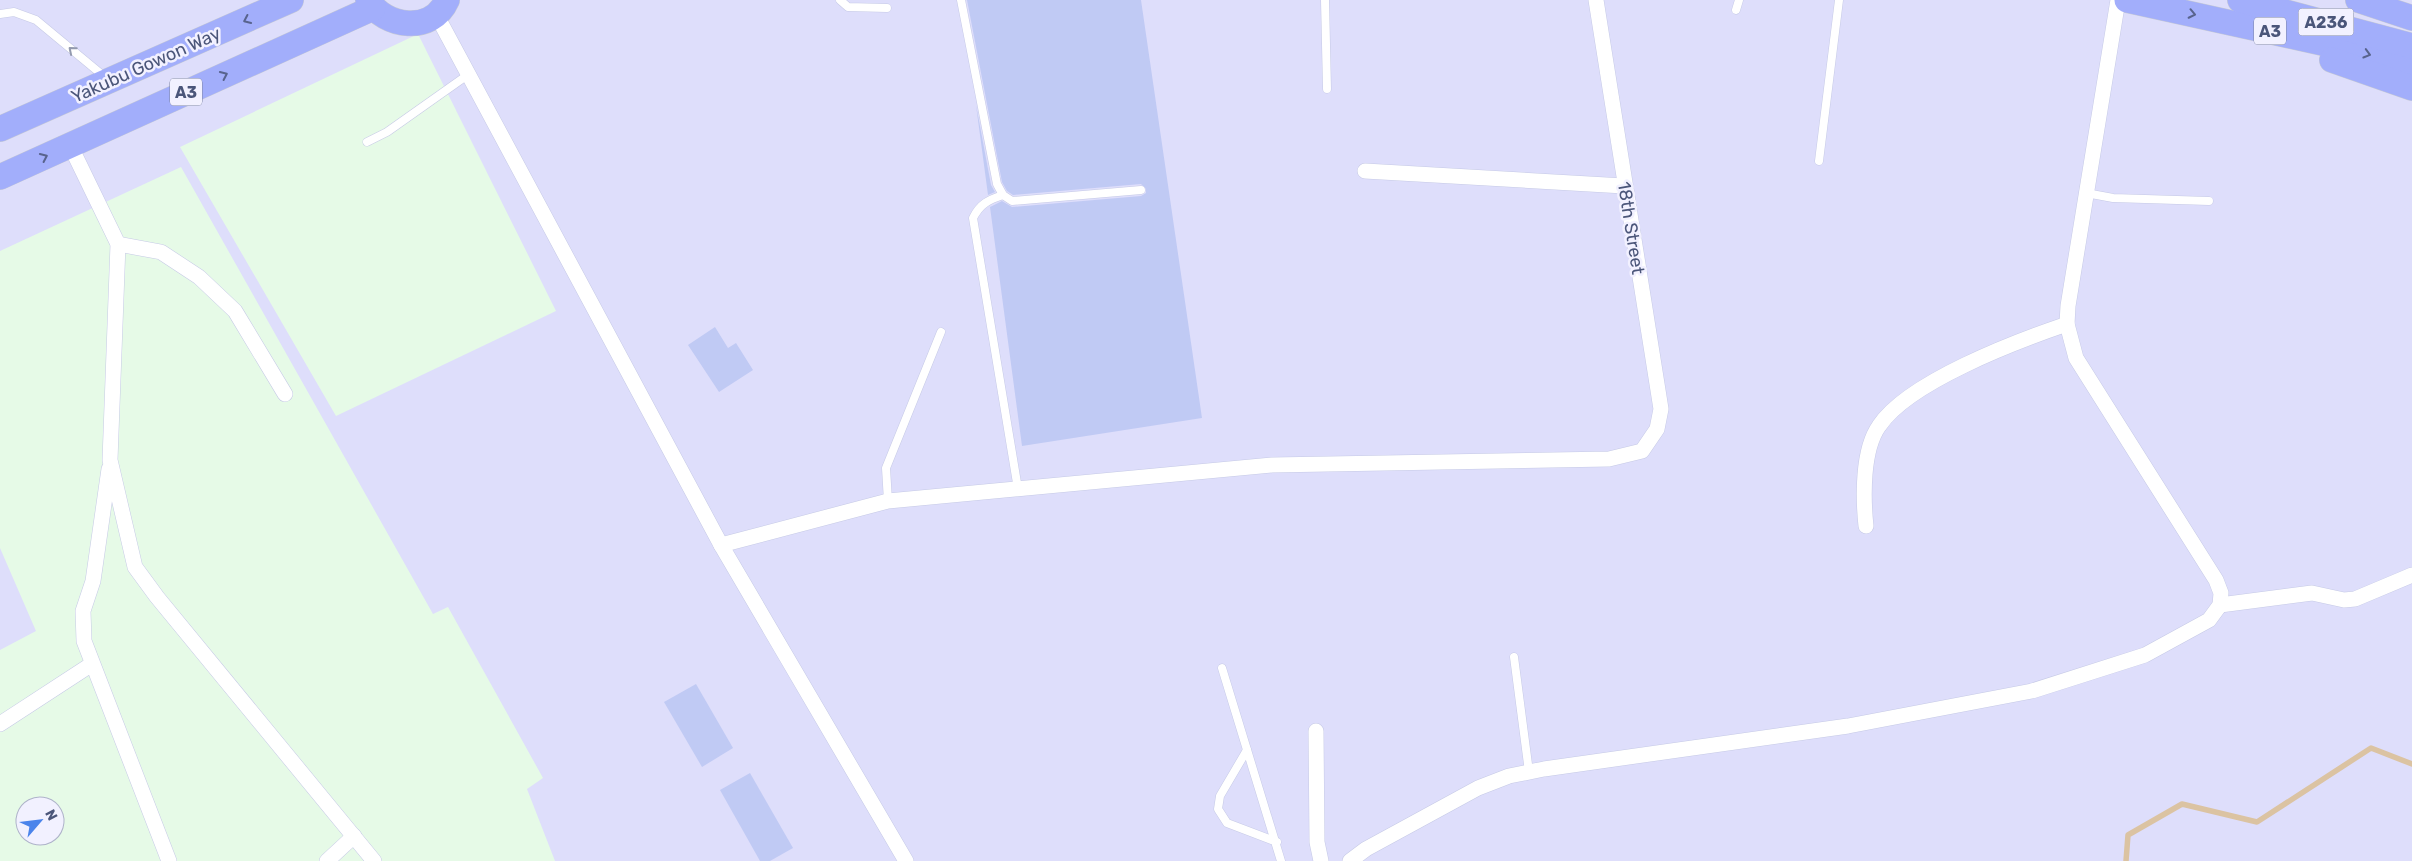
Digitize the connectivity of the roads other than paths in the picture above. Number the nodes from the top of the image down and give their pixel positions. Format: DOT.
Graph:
graph roads {
  1 [pos="291,0"];
  2 [pos="840,0"];
  3 [pos="961,0"];
  4 [pos="1325,0"];
  5 [pos="1596,0"];
  6 [pos="1739,0"];
  7 [pos="1839,0"];
  8 [pos="2118,0"];
  9 [pos="2127,0"];
  10 [pos="2240,0"];
  11 [pos="2358,0"];
  12 [pos="371,4"];
  13 [pos="442,7"];
  14 [pos="887,8"];
  15 [pos="1736,10"];
  16 [pos="0,14"];
  17 [pos="2412,18"];
  18 [pos="2218,20"];
  19 [pos="2412,46"];
  20 [pos="2412,66"];
  21 [pos="469,74"];
  22 [pos="110,81"];
  23 [pos="2412,88"];
  24 [pos="1327,89"];
  25 [pos="0,129"];
  26 [pos="367,142"];
  27 [pos="70,146"];
  28 [pos="1819,161"];
  29 [pos="1365,171"];
  30 [pos="0,177"];
  31 [pos="1624,186"];
  32 [pos="1141,190"];
  33 [pos="2086,193"];
  34 [pos="1003,195"];
  35 [pos="2208,201"];
  36 [pos="118,244"];
  37 [pos="2067,324"];
  38 [pos="941,332"];
  39 [pos="285,394"];
  40 [pos="110,460"];
  41 [pos="1018,489"];
  42 [pos="888,501"];
  43 [pos="1866,526"];
  44 [pos="721,545"];
  45 [pos="2412,575"];
  46 [pos="2220,605"];
  47 [pos="1514,656"];
  48 [pos="92,664"];
  49 [pos="1222,668"];
  50 [pos="0,724"];
  51 [pos="1316,731"];
  52 [pos="1247,750"];
  53 [pos="1529,772"];
  54 [pos="354,836"];
  55 [pos="1277,842"];
  56 [pos="169,861"];
  57 [pos="328,861"];
  58 [pos="374,861"];
  59 [pos="906,861"];
  60 [pos="1281,861"];
  61 [pos="1321,861"];
  62 [pos="1350,861"];
  1 -- 22 [label="highway, Yakubu Gowon Way / A3, one-way"];
  2 -- 14 [label="lane"];
  3 -- 34 [label="lane"];
  4 -- 24 [label="lane"];
  5 -- 31 [label="street, 18th Street"];
  6 -- 15 [label="lane"];
  7 -- 28 [label="lane"];
  8 -- 33 [label="street"];
  9 -- 18 [label="highway, A3, one-way"];
  10 -- 19 [label="highway, A236"];
  11 -- 17 [label="highway, A236"];
  12 -- 13 [label="highway"];
  27 -- 12 [label="highway, A3, one-way"];
  13 -- 21 [label="street"];
  22 -- 16 [label="lane, one-way"];
  18 -- 20 [label="highway, A3, one-way"];
  18 -- 23 [label="highway"];
  21 -- 26 [label="lane"];
  21 -- 44 [label="street"];
  22 -- 25 [label="highway, Yakubu Gowon Way / A3"];
  30 -- 27 [label="highway, A3, one-way"];
  27 -- 36 [label="street"];
  29 -- 31 [label="street"];
  31 -- 41 [label="street, 18th Street"];
  32 -- 34 [label="lane"];
  33 -- 35 [label="lane"];
  33 -- 37 [label="street"];
  34 -- 41 [label="lane"];
  36 -- 39 [label="street"];
  36 -- 40 [label="street"];
  37 -- 43 [label="street"];
  37 -- 46 [label="street"];
  38 -- 42 [label="lane"];
  40 -- 48 [label="street"];
  40 -- 54 [label="street"];
  41 -- 42 [label="street"];
  42 -- 44 [label="street"];
  44 -- 59 [label="street"];
  45 -- 46 [label="street"];
  46 -- 53 [label="street"];
  47 -- 53 [label="lane"];
  48 -- 50 [label="street"];
  48 -- 56 [label="street"];
  49 -- 52 [label="lane"];
  51 -- 61 [label="street"];
  52 -- 55 [label="lane"];
  52 -- 55 [label="lane"];
  53 -- 62 [label="street"];
  54 -- 57 [label="street"];
  54 -- 58 [label="street"];
  55 -- 60 [label="lane"];
}
